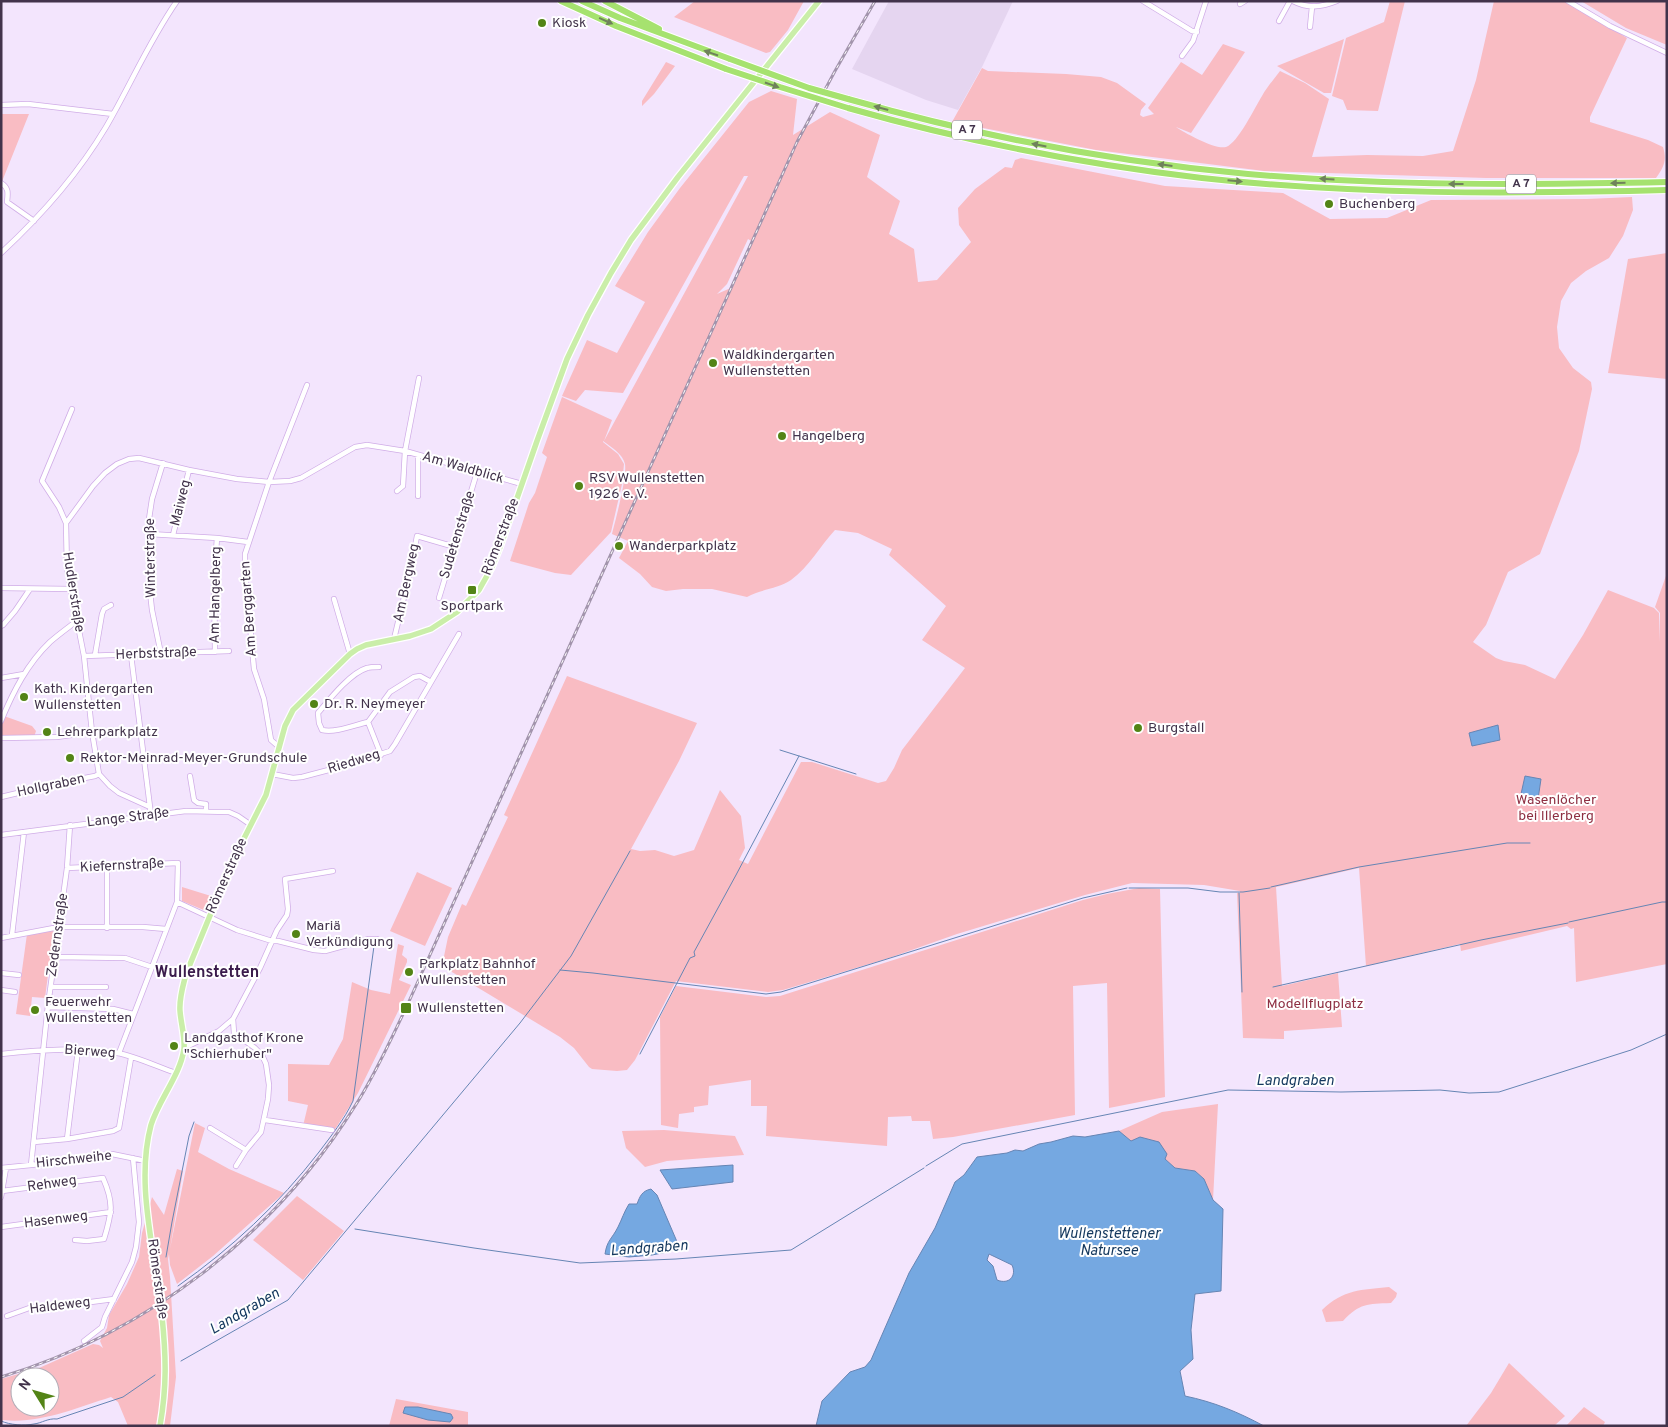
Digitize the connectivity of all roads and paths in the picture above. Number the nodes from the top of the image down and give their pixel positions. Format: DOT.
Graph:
graph roads {
  1 [pos="177,1"];
  2 [pos="561,1"];
  3 [pos="582,1"];
  4 [pos="605,1"];
  5 [pos="819,1"];
  6 [pos="1143,1"];
  7 [pos="1206,1"];
  8 [pos="1245,1"];
  9 [pos="1292,1"];
  10 [pos="1337,1"];
  11 [pos="1568,1"];
  12 [pos="1240,4"];
  13 [pos="1312,7"];
  14 [pos="1279,21"];
  15 [pos="1310,27"];
  16 [pos="1197,32"];
  17 [pos="692,46"];
  18 [pos="1667,53"];
  19 [pos="1182,56"];
  20 [pos="1,104"];
  21 [pos="113,114"];
  22 [pos="1667,182"];
  23 [pos="1,183"];
  24 [pos="1667,190"];
  25 [pos="34,221"];
  26 [pos="1,253"];
  27 [pos="419,378"];
  28 [pos="307,385"];
  29 [pos="72,409"];
  30 [pos="405,451"];
  31 [pos="418,455"];
  32 [pos="163,463"];
  33 [pos="189,470"];
  34 [pos="477,472"];
  35 [pos="269,482"];
  36 [pos="522,484"];
  37 [pos="397,491"];
  38 [pos="418,496"];
  39 [pos="66,523"];
  40 [pos="150,534"];
  41 [pos="173,535"];
  42 [pos="217,538"];
  43 [pos="248,542"];
  44 [pos="455,547"];
  45 [pos="1,588"];
  46 [pos="30,589"];
  47 [pos="71,589"];
  48 [pos="439,598"];
  49 [pos="334,599"];
  50 [pos="111,606"];
  51 [pos="78,620"];
  52 [pos="1,626"];
  53 [pos="459,634"];
  54 [pos="394,639"];
  55 [pos="229,651"];
  56 [pos="215,652"];
  57 [pos="161,654"];
  58 [pos="350,654"];
  59 [pos="95,655"];
  60 [pos="131,655"];
  61 [pos="84,656"];
  62 [pos="379,667"];
  63 [pos="24,674"];
  64 [pos="1,678"];
  65 [pos="431,682"];
  66 [pos="1,721"];
  67 [pos="368,722"];
  68 [pos="92,732"];
  69 [pos="1,738"];
  70 [pos="279,747"];
  71 [pos="381,755"];
  72 [pos="99,774"];
  73 [pos="272,774"];
  74 [pos="190,776"];
  75 [pos="1,797"];
  76 [pos="150,807"];
  77 [pos="206,810"];
  78 [pos="151,815"];
  79 [pos="70,825"];
  80 [pos="251,825"];
  81 [pos="24,832"];
  82 [pos="1,835"];
  83 [pos="107,867"];
  84 [pos="67,868"];
  85 [pos="334,871"];
  86 [pos="177,902"];
  87 [pos="209,918"];
  88 [pos="59,927"];
  89 [pos="107,928"];
  90 [pos="166,929"];
  91 [pos="12,935"];
  92 [pos="1,938"];
  93 [pos="377,939"];
  94 [pos="272,941"];
  95 [pos="55,957"];
  96 [pos="152,967"];
  97 [pos="1,973"];
  98 [pos="19,975"];
  99 [pos="51,987"];
  100 [pos="106,987"];
  101 [pos="1,990"];
  102 [pos="16,992"];
  103 [pos="48,1007"];
  104 [pos="133,1014"];
  105 [pos="233,1019"];
  106 [pos="184,1048"];
  107 [pos="44,1050"];
  108 [pos="78,1050"];
  109 [pos="119,1053"];
  110 [pos="1,1054"];
  111 [pos="132,1058"];
  112 [pos="176,1073"];
  113 [pos="265,1120"];
  114 [pos="210,1128"];
  115 [pos="332,1130"];
  116 [pos="68,1139"];
  117 [pos="34,1142"];
  118 [pos="246,1150"];
  119 [pos="133,1158"];
  120 [pos="146,1161"];
  121 [pos="31,1165"];
  122 [pos="236,1166"];
  123 [pos="4,1168"];
  124 [pos="2,1194"];
  125 [pos="111,1212"];
  126 [pos="1,1227"];
  127 [pos="75,1240"];
  128 [pos="114,1299"];
  129 [pos="7,1316"];
  130 [pos="84,1341"];
  131 [pos="160,1426"];
  1 -- 21 [label="street"];
  2 -- 24 [label="highway, A 7, one-way, bridge"];
  3 -- 17 [label="highway, A 7"];
  4 -- 17 [label="highway"];
  5 -- 36 [label="main road, Römerstraße"];
  6 -- 16 [label="street"];
  7 -- 16 [label="street"];
  8 -- 12 [label="street"];
  9 -- 13 [label="street"];
  9 -- 14 [label="street"];
  10 -- 13 [label="street"];
  11 -- 18 [label="street"];
  13 -- 15 [label="street"];
  16 -- 19 [label="street"];
  22 -- 17 [label="highway, A 7, one-way, bridge"];
  20 -- 21 [label="street"];
  21 -- 25 [label="street"];
  23 -- 25 [label="street"];
  25 -- 26 [label="street"];
  27 -- 30 [label="street, Am Waldblick"];
  28 -- 35 [label="street, Am Berggarten"];
  29 -- 39 [label="street"];
  30 -- 31 [label="street, Am Waldblick"];
  30 -- 35 [label="street, Am Waldblick"];
  30 -- 37 [label="street, Am Waldblick"];
  31 -- 34 [label="street, Am Waldblick"];
  31 -- 38 [label="street"];
  32 -- 33 [label="street"];
  32 -- 39 [label="street"];
  32 -- 40 [label="street, Winterstraße"];
  33 -- 35 [label="street"];
  33 -- 41 [label="street, Maiweg"];
  34 -- 36 [label="street, Am Waldblick"];
  34 -- 44 [label="street, Sudetenstraße"];
  35 -- 43 [label="street, Am Berggarten"];
  36 -- 54 [label="main road, Römerstraße"];
  39 -- 47 [label="street, Hudlerstraße"];
  40 -- 41 [label="street"];
  40 -- 57 [label="street, Winterstraße"];
  41 -- 42 [label="street"];
  42 -- 43 [label="street"];
  42 -- 56 [label="street, Am Hangelberg"];
  43 -- 70 [label="street, Am Berggarten"];
  44 -- 48 [label="street, Sudetenstraße"];
  44 -- 54 [label="street, Am Bergweg"];
  45 -- 46 [label="street"];
  46 -- 47 [label="street"];
  46 -- 52 [label="street"];
  47 -- 51 [label="street, Hudlerstraße"];
  49 -- 58 [label="street"];
  50 -- 59 [label="street"];
  51 -- 61 [label="street, Hudlerstraße"];
  51 -- 63 [label="street"];
  53 -- 65 [label="street, Riedweg"];
  54 -- 58 [label="main road, Römerstraße"];
  55 -- 56 [label="street, Herbststraße"];
  56 -- 57 [label="street, Herbststraße"];
  57 -- 60 [label="street, Herbststraße"];
  58 -- 70 [label="main road, Römerstraße"];
  59 -- 60 [label="street, Herbststraße"];
  59 -- 61 [label="street, Herbststraße"];
  60 -- 76 [label="street"];
  61 -- 68 [label="street, Hudlerstraße"];
  62 -- 67 [label="street"];
  63 -- 64 [label="street"];
  63 -- 66 [label="street"];
  65 -- 67 [label="street"];
  65 -- 71 [label="street, Riedweg"];
  67 -- 71 [label="street"];
  68 -- 69 [label="street"];
  68 -- 72 [label="street, Hudlerstraße"];
  70 -- 73 [label="main road, Römerstraße"];
  71 -- 73 [label="street, Riedweg"];
  72 -- 75 [label="street, Hollgraben"];
  72 -- 76 [label="street"];
  73 -- 80 [label="main road, Römerstraße"];
  74 -- 77 [label="street"];
  76 -- 78 [label="street"];
  77 -- 78 [label="street, Lange Straße"];
  77 -- 80 [label="street, Lange Straße"];
  78 -- 79 [label="street, Lange Straße"];
  79 -- 81 [label="street, Lange Straße"];
  79 -- 84 [label="street, Zedernstraße"];
  80 -- 87 [label="main road, Römerstraße"];
  81 -- 82 [label="street, Lange Straße"];
  81 -- 91 [label="street"];
  83 -- 84 [label="street, Kiefernstraße"];
  83 -- 86 [label="street, Kiefernstraße"];
  83 -- 89 [label="street"];
  84 -- 88 [label="street, Zedernstraße"];
  85 -- 94 [label="street"];
  86 -- 87 [label="street"];
  86 -- 90 [label="street"];
  87 -- 94 [label="street"];
  87 -- 106 [label="main road, Römerstraße"];
  88 -- 89 [label="street"];
  88 -- 91 [label="street"];
  88 -- 95 [label="street, Zedernstraße"];
  89 -- 90 [label="street"];
  90 -- 96 [label="street"];
  91 -- 92 [label="street"];
  93 -- 94 [label="street"];
  94 -- 105 [label="street"];
  95 -- 96 [label="street"];
  95 -- 99 [label="street, Zedernstraße"];
  96 -- 104 [label="street"];
  97 -- 98 [label="street"];
  99 -- 100 [label="street"];
  99 -- 103 [label="street, Zedernstraße"];
  101 -- 102 [label="street"];
  103 -- 104 [label="street"];
  103 -- 107 [label="street, Zedernstraße"];
  104 -- 109 [label="street"];
  105 -- 106 [label="street"];
  105 -- 113 [label="street"];
  106 -- 112 [label="main road, Römerstraße"];
  107 -- 108 [label="street, Bierweg"];
  107 -- 110 [label="street, Bierweg"];
  107 -- 117 [label="street, Zedernstraße"];
  108 -- 109 [label="street, Bierweg"];
  108 -- 116 [label="street"];
  109 -- 111 [label="street, Bierweg"];
  111 -- 112 [label="street, Bierweg"];
  111 -- 116 [label="street"];
  112 -- 120 [label="main road, Römerstraße"];
  113 -- 115 [label="street"];
  113 -- 118 [label="street"];
  114 -- 118 [label="street"];
  116 -- 117 [label="street"];
  117 -- 121 [label="street, Zedernstraße"];
  118 -- 122 [label="street"];
  119 -- 120 [label="street, Hirschweihe"];
  119 -- 121 [label="street, Hirschweihe"];
  119 -- 128 [label="street"];
  120 -- 131 [label="main road, Römerstraße, bridge"];
  121 -- 123 [label="street, Hirschweihe"];
  123 -- 124 [label="street"];
  124 -- 125 [label="street, Rehweg"];
  125 -- 126 [label="street, Hasenweg"];
  125 -- 127 [label="street"];
  128 -- 129 [label="street, Haldeweg"];
  128 -- 130 [label="street"];
}
